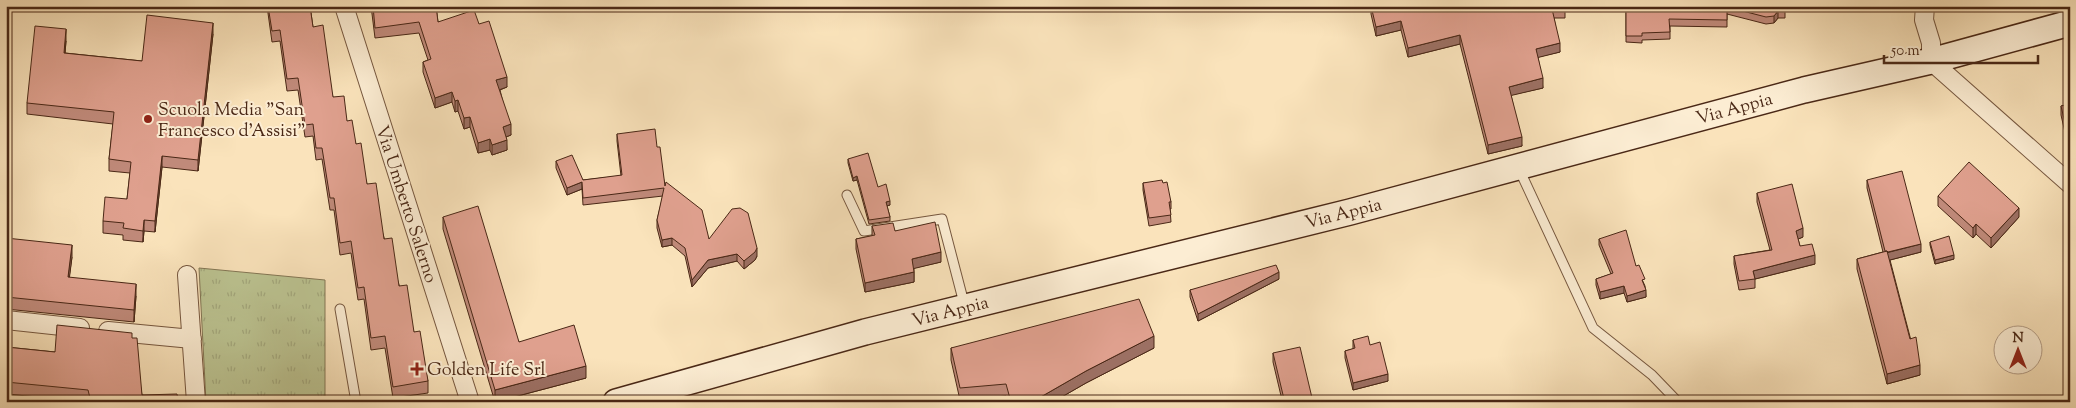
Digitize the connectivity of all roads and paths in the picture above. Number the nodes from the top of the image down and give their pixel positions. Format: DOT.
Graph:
graph roads {
  1 [pos="344,6"];
  2 [pos="1925,6"];
  3 [pos="2070,23"];
  4 [pos="1931,61"];
  5 [pos="1518,166"];
  6 [pos="2070,184"];
  7 [pos="847,195"];
  8 [pos="187,275"];
  9 [pos="965,307"];
  10 [pos="340,309"];
  11 [pos="6,320"];
  12 [pos="192,339"];
  13 [pos="196,402"];
  14 [pos="356,402"];
  15 [pos="470,402"];
  16 [pos="616,402"];
  17 [pos="1678,402"];
  1 -- 15 [label="street, Via Umberto Salerno"];
  2 -- 4 [label="street"];
  3 -- 4 [label="main road, Via Appia"];
  4 -- 5 [label="main road, Via Appia"];
  4 -- 6 [label="street"];
  5 -- 9 [label="main road, Via Appia"];
  5 -- 17 [label="lane"];
  7 -- 9 [label="lane"];
  8 -- 12 [label="street"];
  9 -- 16 [label="main road, Via Appia"];
  10 -- 14 [label="lane"];
  11 -- 12 [label="street"];
  12 -- 13 [label="street"];
}
